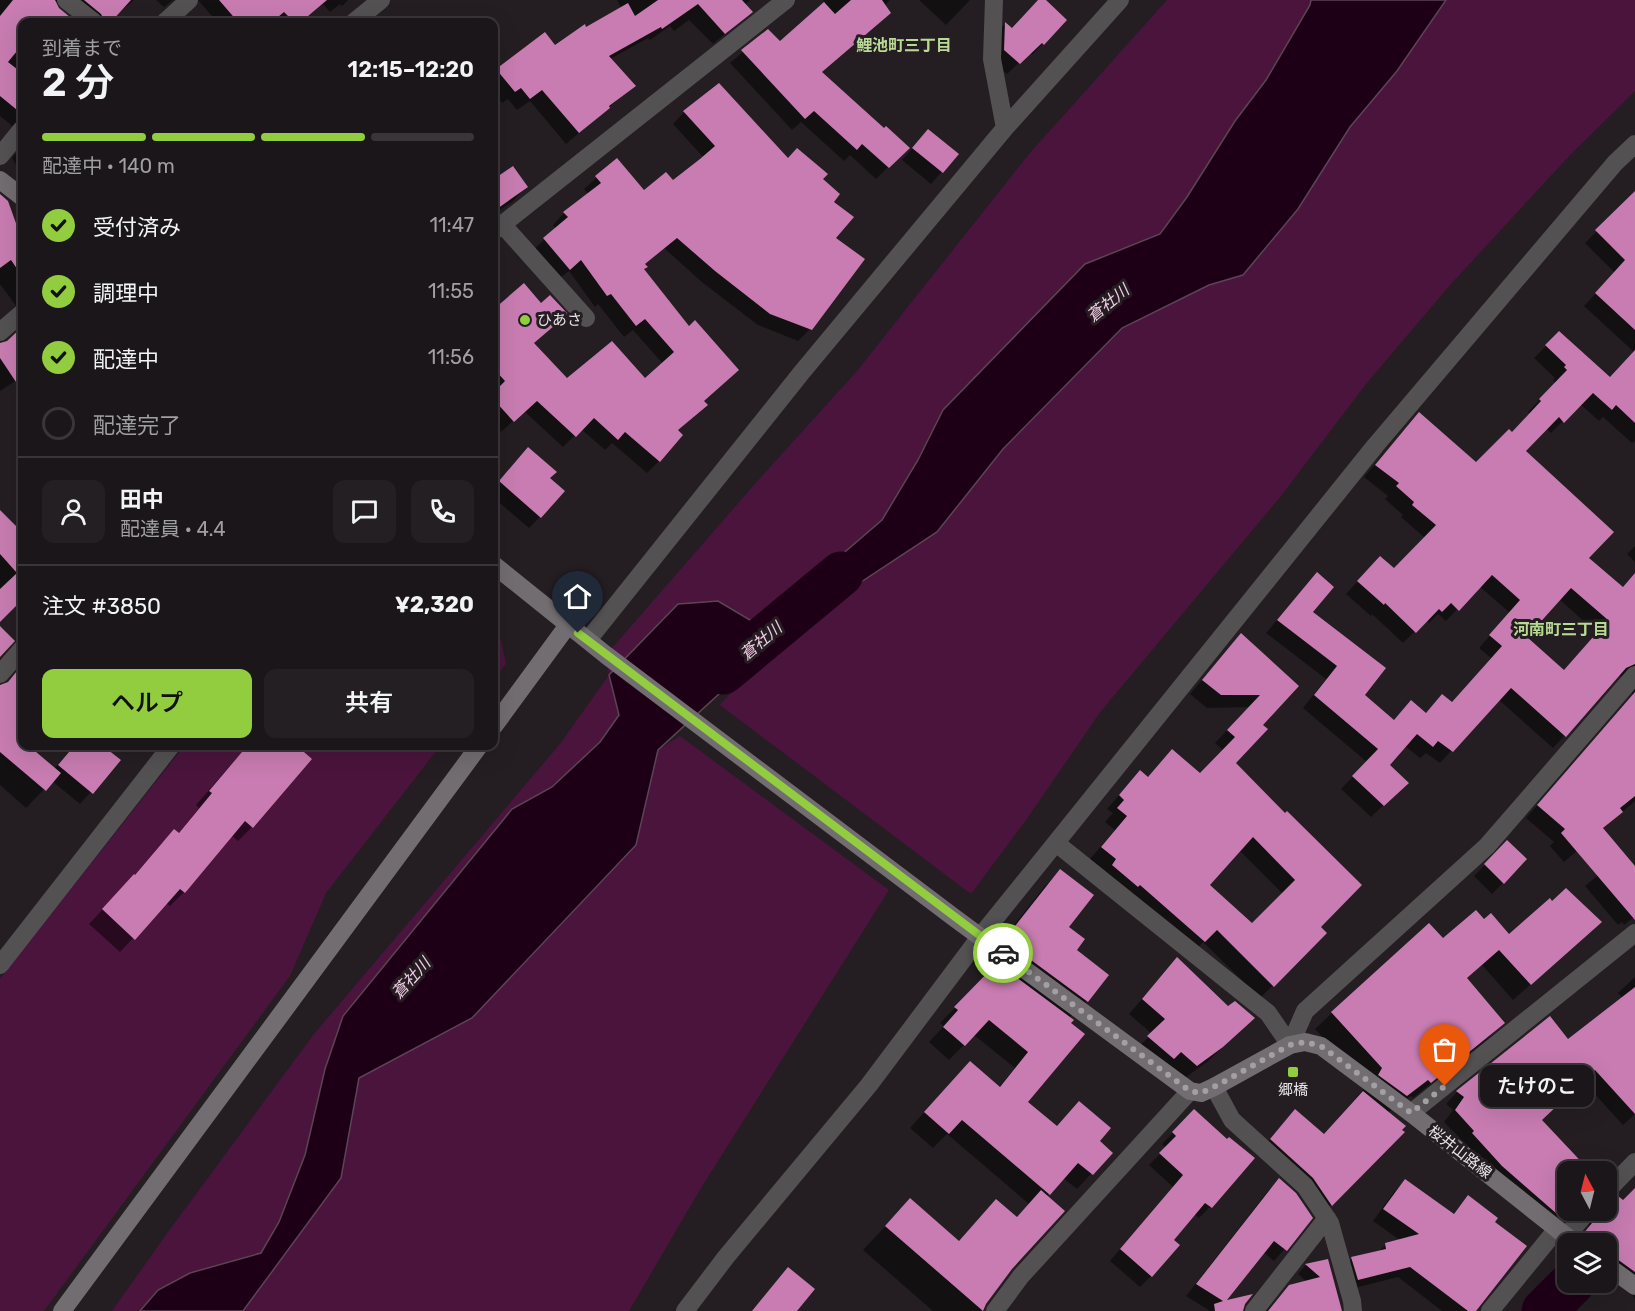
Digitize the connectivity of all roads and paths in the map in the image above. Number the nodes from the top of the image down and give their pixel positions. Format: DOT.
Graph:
graph roads {
  1 [pos="66,0"];
  2 [pos="189,0"];
  3 [pos="381,0"];
  4 [pos="786,0"];
  5 [pos="994,0"];
  6 [pos="1120,0"];
  7 [pos="89,18"];
  8 [pos="169,18"];
  9 [pos="359,18"];
  10 [pos="1005,128"];
  11 [pos="18,134"];
  12 [pos="1635,144"];
  13 [pos="0,156"];
  14 [pos="0,180"];
  15 [pos="18,194"];
  16 [pos="498,228"];
  17 [pos="18,316"];
  18 [pos="586,318"];
  19 [pos="0,332"];
  20 [pos="498,568"];
  21 [pos="568,626"];
  22 [pos="588,640"];
  23 [pos="18,654"];
  24 [pos="0,674"];
  25 [pos="1635,675"];
  26 [pos="498,721"];
  27 [pos="168,750"];
  28 [pos="476,750"];
  29 [pos="1056,843"];
  30 [pos="1635,933"];
  31 [pos="980,937"];
  32 [pos="0,965"];
  33 [pos="1290,1045"];
  34 [pos="1214,1087"];
  35 [pos="1190,1091"];
  36 [pos="1411,1113"];
  37 [pos="1635,1162"];
  38 [pos="1617,1181"];
  39 [pos="1327,1218"];
  40 [pos="1579,1221"];
  41 [pos="1562,1233"];
  42 [pos="1569,1233"];
  43 [pos="1557,1245"];
  44 [pos="1617,1273"];
  45 [pos="1635,1286"];
  46 [pos="687,1310"];
  47 [pos="62,1311"];
  48 [pos="995,1311"];
  49 [pos="1254,1311"];
  50 [pos="1353,1311"];
  51 [pos="1490,1311"];
  1 -- 7 [label="street"];
  2 -- 8 [label="street"];
  3 -- 9 [label="street"];
  4 -- 16 [label="street"];
  5 -- 10 [label="street"];
  6 -- 10 [label="street"];
  10 -- 22 [label="street"];
  11 -- 13 [label="street"];
  12 -- 29 [label="street"];
  14 -- 15 [label="main road"];
  16 -- 18 [label="street"];
  17 -- 19 [label="street"];
  20 -- 21 [label="main road"];
  21 -- 22 [label="main road"];
  21 -- 26 [label="main road"];
  22 -- 31 [label="main road"];
  23 -- 24 [label="street"];
  25 -- 33 [label="street"];
  27 -- 32 [label="street"];
  28 -- 47 [label="main road"];
  29 -- 31 [label="street"];
  29 -- 33 [label="street"];
  30 -- 36 [label="street"];
  31 -- 35 [label="main road"];
  31 -- 46 [label="street"];
  33 -- 34 [label="main road"];
  33 -- 36 [label="main road, 桜井山路線"];
  34 -- 35 [label="main road"];
  34 -- 39 [label="street"];
  35 -- 48 [label="street"];
  36 -- 41 [label="main road, 桜井山路線"];
  37 -- 38 [label="street"];
  39 -- 49 [label="street"];
  39 -- 50 [label="street"];
  40 -- 42 [label="street"];
  43 -- 51 [label="street"];
  44 -- 45 [label="main road"];
}
